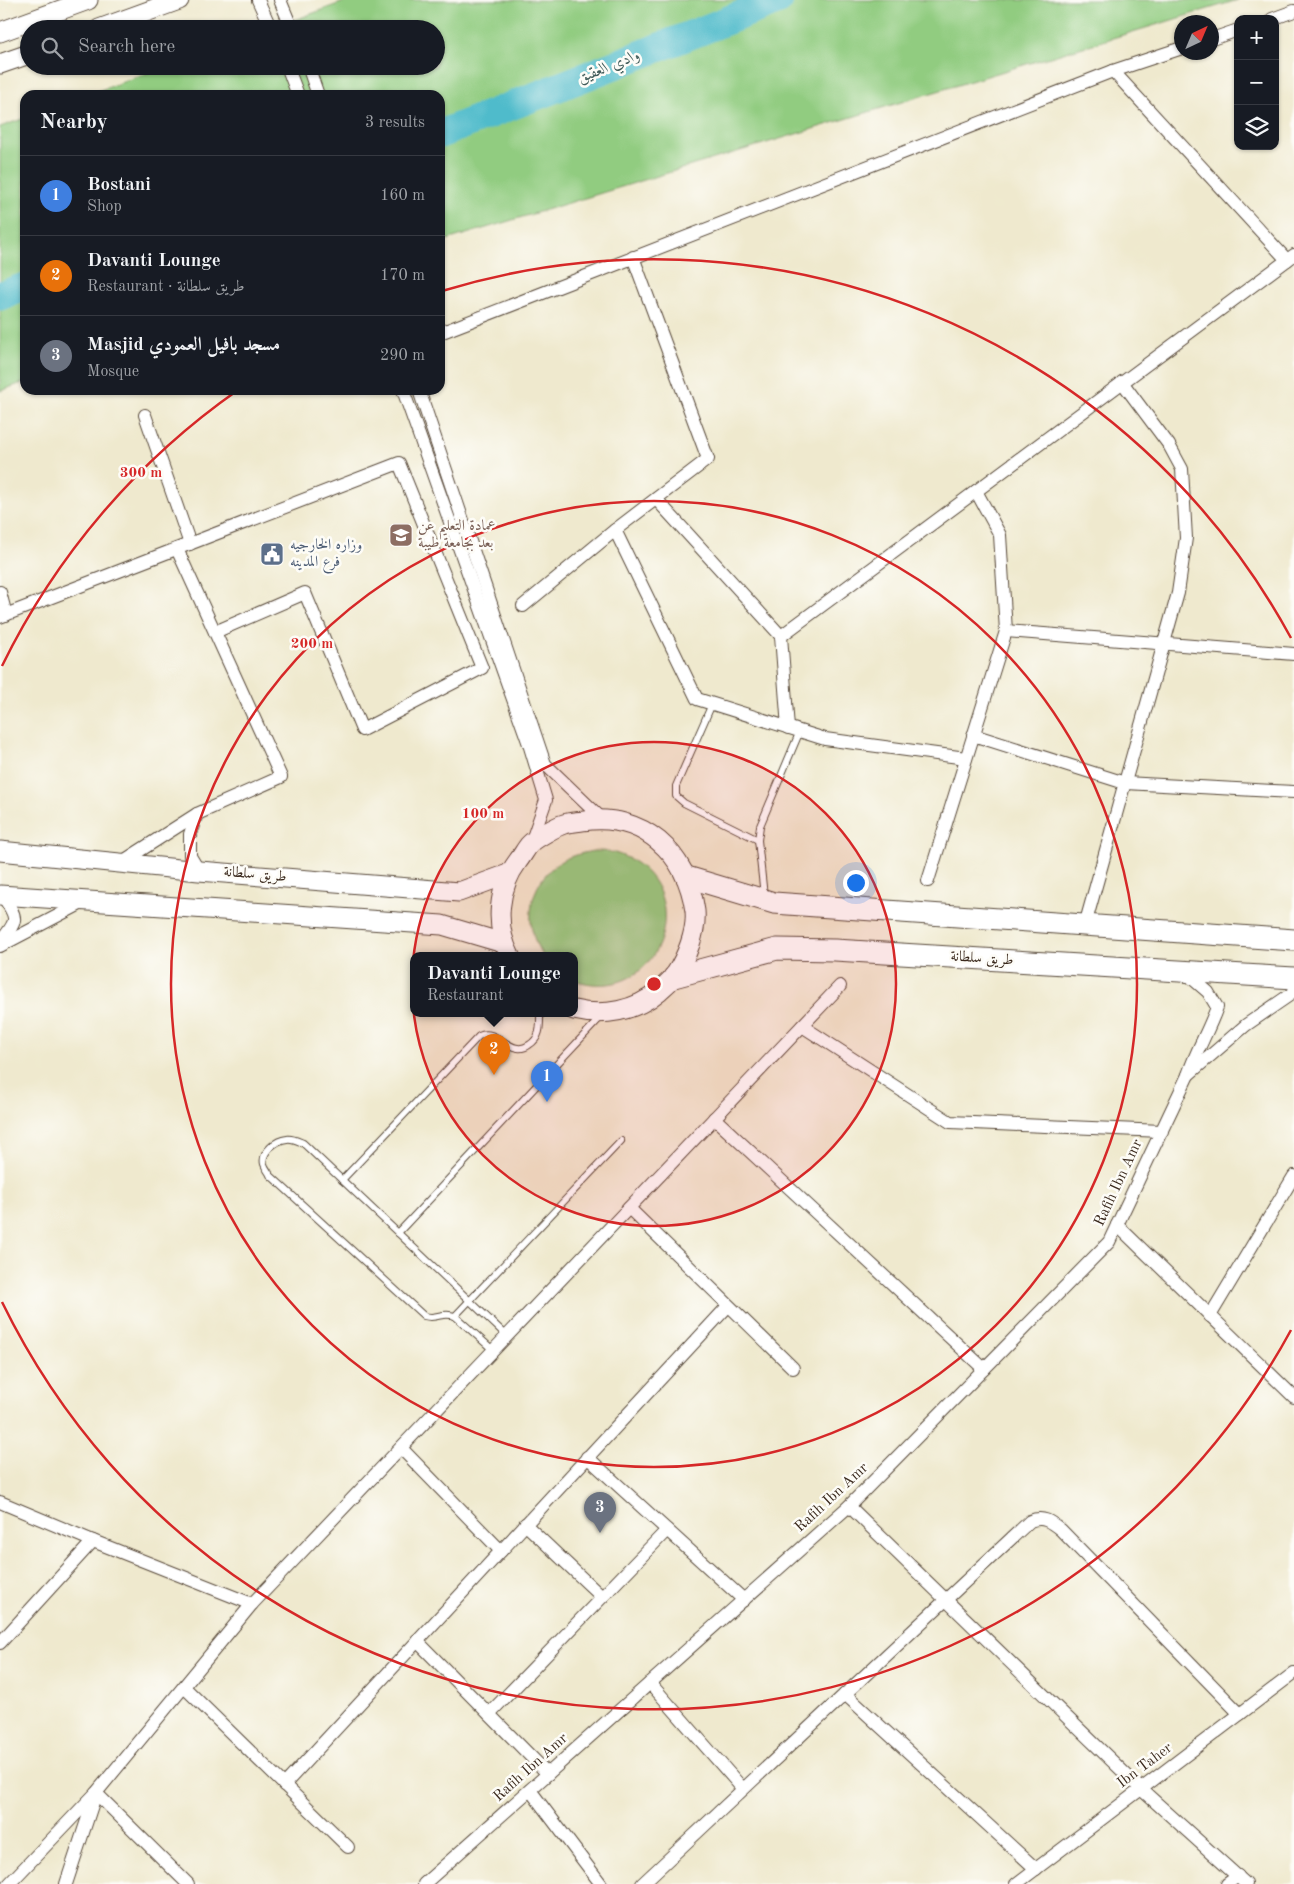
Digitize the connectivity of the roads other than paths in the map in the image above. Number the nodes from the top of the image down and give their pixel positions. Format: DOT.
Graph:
graph roads {
  1 [pos="88,0"];
  2 [pos="179,0"];
  3 [pos="258,0"];
  4 [pos="280,0"];
  5 [pos="1294,11"];
  6 [pos="1279,16"];
  7 [pos="33,20"];
  8 [pos="124,20"];
  9 [pos="267,20"];
  10 [pos="288,20"];
  11 [pos="20,25"];
  12 [pos="1234,31"];
  13 [pos="0,32"];
  14 [pos="1219,36"];
  15 [pos="1174,51"];
  16 [pos="20,57"];
  17 [pos="0,64"];
  18 [pos="1113,71"];
  19 [pos="291,75"];
  20 [pos="311,75"];
  21 [pos="296,90"];
  22 [pos="316,90"];
  23 [pos="633,257"];
  24 [pos="1290,257"];
  25 [pos="445,330"];
  26 [pos="1122,382"];
  27 [pos="405,395"];
  28 [pos="421,395"];
  29 [pos="145,415"];
  30 [pos="976,491"];
  31 [pos="656,499"];
  32 [pos="616,530"];
  33 [pos="184,546"];
  34 [pos="0,592"];
  35 [pos="523,606"];
  36 [pos="3,616"];
  37 [pos="1006,631"];
  38 [pos="215,632"];
  39 [pos="780,636"];
  40 [pos="1164,644"];
  41 [pos="1294,654"];
  42 [pos="712,704"];
  43 [pos="794,730"];
  44 [pos="973,735"];
  45 [pos="966,758"];
  46 [pos="1125,783"];
  47 [pos="1294,792"];
  48 [pos="197,814"];
  49 [pos="601,818"];
  50 [pos="758,840"];
  51 [pos="530,844"];
  52 [pos="0,851"];
  53 [pos="122,862"];
  54 [pos="199,871"];
  55 [pos="508,874"];
  56 [pos="687,877"];
  57 [pos="928,881"];
  58 [pos="1,895"];
  59 [pos="765,900"];
  60 [pos="87,901"];
  61 [pos="1085,925"];
  62 [pos="1294,940"];
  63 [pos="0,942"];
  64 [pos="0,946"];
  65 [pos="507,949"];
  66 [pos="1185,972"];
  67 [pos="674,977"];
  68 [pos="1294,978"];
  69 [pos="840,986"];
  70 [pos="1294,992"];
  71 [pos="578,1011"];
  72 [pos="604,1013"];
  73 [pos="540,1017"];
  74 [pos="802,1026"];
  75 [pos="1188,1075"];
  76 [pos="714,1118"];
  77 [pos="1162,1131"];
  78 [pos="621,1141"];
  79 [pos="1294,1176"];
  80 [pos="342,1180"];
  81 [pos="629,1208"];
  82 [pos="1117,1225"];
  83 [pos="398,1233"];
  84 [pos="470,1300"];
  85 [pos="728,1306"];
  86 [pos="455,1316"];
  87 [pos="1210,1316"];
  88 [pos="507,1336"];
  89 [pos="494,1350"];
  90 [pos="793,1368"];
  91 [pos="984,1369"];
  92 [pos="1294,1397"];
  93 [pos="401,1448"];
  94 [pos="587,1457"];
  95 [pos="0,1502"];
  96 [pos="849,1506"];
  97 [pos="525,1524"];
  98 [pos="666,1530"];
  99 [pos="93,1541"];
  100 [pos="501,1551"];
  101 [pos="602,1597"];
  102 [pos="744,1600"];
  103 [pos="945,1600"];
  104 [pos="252,1604"];
  105 [pos="417,1641"];
  106 [pos="0,1643"];
  107 [pos="1294,1673"];
  108 [pos="650,1683"];
  109 [pos="184,1687"];
  110 [pos="845,1694"];
  111 [pos="489,1714"];
  112 [pos="1240,1714"];
  113 [pos="548,1774"];
  114 [pos="284,1785"];
  115 [pos="744,1789"];
  116 [pos="530,1790"];
  117 [pos="1141,1790"];
  118 [pos="96,1793"];
  119 [pos="348,1847"];
  120 [pos="1036,1869"];
  121 [pos="1237,1881"];
  122 [pos="9,1884"];
  123 [pos="66,1884"];
  124 [pos="188,1884"];
  125 [pos="425,1884"];
  126 [pos="601,1884"];
  127 [pos="642,1884"];
  128 [pos="1016,1884"];
  1 -- 7 [label="main road"];
  2 -- 8 [label="main road"];
  3 -- 9 [label="street"];
  4 -- 10 [label="street"];
  5 -- 6 [label="street"];
  11 -- 13 [label="main road"];
  12 -- 14 [label="street"];
  15 -- 18 [label="street"];
  16 -- 17 [label="main road"];
  18 -- 23 [label="street"];
  18 -- 24 [label="street"];
  19 -- 21 [label="street"];
  20 -- 22 [label="street"];
  23 -- 25 [label="street"];
  23 -- 31 [label="street"];
  24 -- 26 [label="street"];
  26 -- 30 [label="street"];
  26 -- 40 [label="street"];
  27 -- 51 [label="street"];
  28 -- 49 [label="street"];
  29 -- 33 [label="street"];
  30 -- 37 [label="street"];
  30 -- 39 [label="street"];
  31 -- 32 [label="street"];
  31 -- 39 [label="street"];
  32 -- 35 [label="street"];
  32 -- 42 [label="street"];
  33 -- 36 [label="street"];
  33 -- 38 [label="street"];
  33 -- 38 [label="street"];
  34 -- 36 [label="street"];
  37 -- 40 [label="street"];
  37 -- 44 [label="street"];
  38 -- 48 [label="street"];
  39 -- 43 [label="street"];
  40 -- 41 [label="street"];
  40 -- 46 [label="street"];
  42 -- 43 [label="street"];
  42 -- 50 [label="lane"];
  43 -- 45 [label="street"];
  43 -- 50 [label="lane"];
  44 -- 45 [label="street"];
  44 -- 46 [label="street"];
  45 -- 57 [label="street"];
  46 -- 47 [label="street"];
  46 -- 61 [label="street"];
  48 -- 53 [label="street"];
  48 -- 54 [label="street"];
  49 -- 51 [label="main road"];
  49 -- 56 [label="main road"];
  50 -- 59 [label="lane"];
  51 -- 55 [label="main road"];
  52 -- 53 [label="main road, طريق سلطانة"];
  53 -- 54 [label="main road, طريق سلطانة"];
  54 -- 55 [label="main road, طريق سلطانة"];
  55 -- 65 [label="main road"];
  56 -- 59 [label="main road"];
  56 -- 67 [label="main road"];
  58 -- 60 [label="main road"];
  58 -- 63 [label="street"];
  59 -- 61 [label="main road"];
  60 -- 64 [label="street"];
  60 -- 65 [label="main road"];
  61 -- 62 [label="main road"];
  66 -- 67 [label="main road, طريق سلطانة"];
  66 -- 68 [label="main road, طريق سلطانة"];
  66 -- 75 [label="street, Rafih Ibn Amr"];
  67 -- 72 [label="main road"];
  69 -- 74 [label="street"];
  70 -- 75 [label="street"];
  71 -- 72 [label="main road"];
  72 -- 83 [label="lane"];
  73 -- 80 [label="lane"];
  74 -- 76 [label="street"];
  74 -- 77 [label="street"];
  75 -- 77 [label="street, Rafih Ibn Amr"];
  76 -- 81 [label="street"];
  76 -- 91 [label="street"];
  77 -- 82 [label="street, Rafih Ibn Amr"];
  78 -- 84 [label="lane"];
  79 -- 87 [label="street"];
  80 -- 83 [label="lane"];
  80 -- 86 [label="lane"];
  81 -- 85 [label="street"];
  81 -- 88 [label="street"];
  82 -- 87 [label="street"];
  82 -- 91 [label="street, Rafih Ibn Amr"];
  83 -- 84 [label="lane"];
  84 -- 86 [label="lane"];
  84 -- 88 [label="lane"];
  85 -- 90 [label="street"];
  85 -- 94 [label="street"];
  86 -- 89 [label="lane"];
  87 -- 92 [label="street"];
  88 -- 89 [label="street"];
  89 -- 93 [label="street"];
  91 -- 96 [label="street, Rafih Ibn Amr"];
  93 -- 100 [label="street"];
  93 -- 104 [label="street"];
  94 -- 97 [label="street"];
  94 -- 98 [label="street"];
  95 -- 99 [label="street"];
  96 -- 102 [label="street, Rafih Ibn Amr"];
  96 -- 103 [label="street"];
  97 -- 100 [label="street"];
  97 -- 101 [label="street"];
  98 -- 101 [label="street"];
  98 -- 102 [label="street"];
  99 -- 104 [label="street"];
  99 -- 106 [label="street"];
  100 -- 105 [label="street"];
  101 -- 111 [label="street"];
  102 -- 108 [label="street, Rafih Ibn Amr"];
  103 -- 110 [label="street"];
  103 -- 112 [label="street"];
  103 -- 117 [label="street"];
  104 -- 109 [label="street"];
  105 -- 111 [label="street"];
  105 -- 114 [label="street"];
  107 -- 112 [label="street, Ibn Taher"];
  108 -- 113 [label="street, Rafih Ibn Amr"];
  108 -- 115 [label="street"];
  109 -- 114 [label="street"];
  109 -- 118 [label="street"];
  110 -- 115 [label="street"];
  110 -- 120 [label="street"];
  111 -- 113 [label="street"];
  112 -- 117 [label="street, Ibn Taher"];
  113 -- 116 [label="street, Rafih Ibn Amr"];
  114 -- 119 [label="street"];
  115 -- 127 [label="street"];
  116 -- 125 [label="street, Rafih Ibn Amr"];
  116 -- 126 [label="street"];
  117 -- 120 [label="street, Ibn Taher"];
  117 -- 121 [label="street"];
  118 -- 122 [label="street"];
  118 -- 123 [label="street"];
  118 -- 124 [label="street"];
  120 -- 128 [label="street, Ibn Taher"];
}
